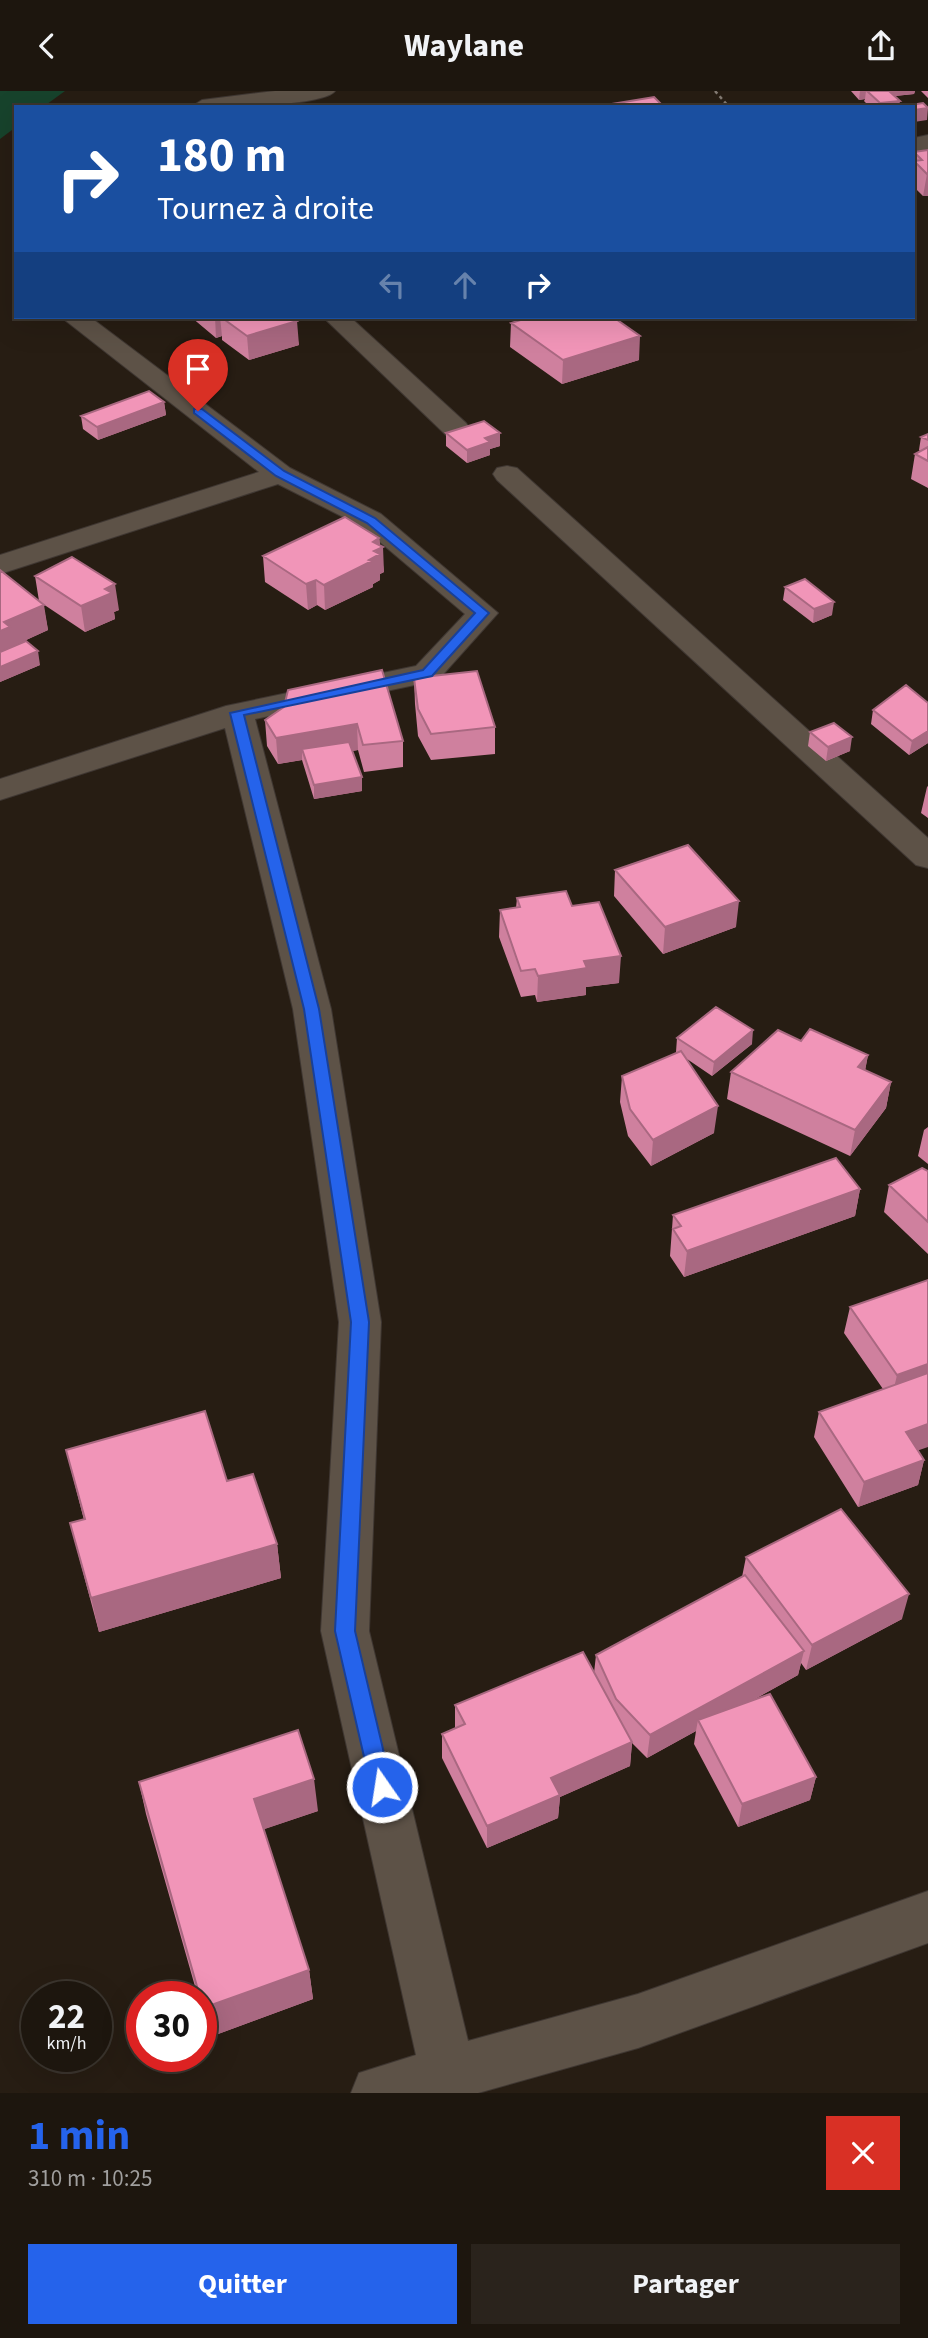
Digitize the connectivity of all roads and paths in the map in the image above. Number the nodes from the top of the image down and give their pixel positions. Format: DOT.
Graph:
graph roads {
  1 [pos="324,91"];
  2 [pos="715,91"];
  3 [pos="217,105"];
  4 [pos="727,105"];
  5 [pos="77,319"];
  6 [pos="337,319"];
  7 [pos="456,429"];
  8 [pos="280,474"];
  9 [pos="507,474"];
  10 [pos="0,565"];
  11 [pos="237,713"];
  12 [pos="0,790"];
  13 [pos="928,857"];
  14 [pos="927,1919"];
  15 [pos="448,2073"];
  16 [pos="379,2093"];
  1 -- 3 [label="street"];
  2 -- 4 [label="path"];
  5 -- 8 [label="street"];
  6 -- 7 [label="street"];
  8 -- 10 [label="street"];
  8 -- 11 [label="street"];
  9 -- 13 [label="street"];
  11 -- 12 [label="street"];
  11 -- 15 [label="street"];
  14 -- 15 [label="street"];
  15 -- 16 [label="street"];
}
